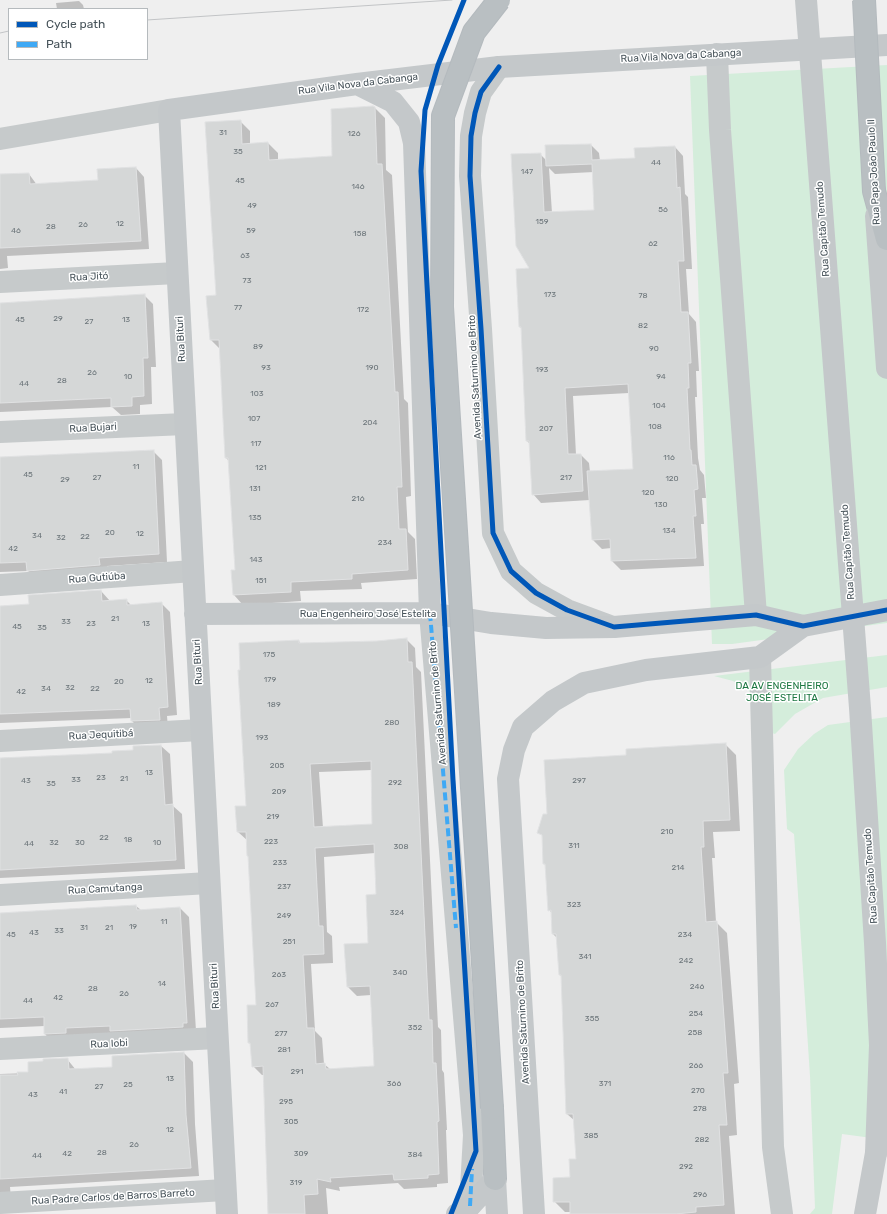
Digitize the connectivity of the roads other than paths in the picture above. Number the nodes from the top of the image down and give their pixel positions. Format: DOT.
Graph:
graph roads {
  1 [pos="499,0"];
  2 [pos="806,0"];
  3 [pos="864,0"];
  4 [pos="887,45"];
  5 [pos="717,54"];
  6 [pos="499,67"];
  7 [pos="357,84"];
  8 [pos="169,110"];
  9 [pos="0,139"];
  10 [pos="874,191"];
  11 [pos="887,239"];
  12 [pos="177,273"];
  13 [pos="0,282"];
  14 [pos="887,368"];
  15 [pos="185,424"];
  16 [pos="0,432"];
  17 [pos="193,571"];
  18 [pos="0,585"];
  19 [pos="887,610"];
  20 [pos="430,613"];
  21 [pos="195,614"];
  22 [pos="756,615"];
  23 [pos="803,626"];
  24 [pos="614,627"];
  25 [pos="760,657"];
  26 [pos="201,730"];
  27 [pos="0,741"];
  28 [pos="209,883"];
  29 [pos="0,896"];
  30 [pos="218,1038"];
  31 [pos="0,1049"];
  32 [pos="494,1179"];
  33 [pos="225,1190"];
  34 [pos="0,1203"];
  35 [pos="464,1210"];
  36 [pos="226,1214"];
  37 [pos="497,1214"];
  38 [pos="534,1214"];
  39 [pos="782,1214"];
  40 [pos="865,1214"];
  1 -- 32 [label="highway, bridge"];
  2 -- 40 [label="main road, Rua Capitão Temudo, bridge"];
  3 -- 10 [label="highway, Rua Papa João Paulo II, bridge"];
  4 -- 5 [label="main road, Rua Vila Nova da Cabanga"];
  5 -- 6 [label="main road, Rua Vila Nova da Cabanga"];
  5 -- 22 [label="street"];
  6 -- 7 [label="main road, Rua Vila Nova da Cabanga"];
  6 -- 24 [label="street, Avenida Saturnino de Brito"];
  7 -- 8 [label="main road, Rua Vila Nova da Cabanga"];
  7 -- 20 [label="main road, Avenida Saturnino de Brito"];
  8 -- 9 [label="street, Rua Vila Nova da Cabanga"];
  8 -- 12 [label="main road, Rua Bituri"];
  10 -- 11 [label="highway"];
  10 -- 14 [label="main road, Rua Papa João Paulo II"];
  12 -- 13 [label="street, Rua Jitó"];
  12 -- 15 [label="main road, Rua Bituri"];
  15 -- 16 [label="street, Rua Bujari"];
  15 -- 17 [label="main road, Rua Bituri"];
  17 -- 18 [label="street, Rua Gutiúba"];
  17 -- 21 [label="main road, Rua Bituri"];
  19 -- 23 [label="main road"];
  20 -- 21 [label="main road, Rua Engenheiro José Estelita"];
  20 -- 24 [label="main road, Rua Engenheiro José Estelita"];
  20 -- 35 [label="street, Avenida Saturnino de Brito"];
  21 -- 26 [label="main road, Rua Bituri"];
  22 -- 23 [label="main road, Rua Engenheiro José Estelita"];
  22 -- 24 [label="main road, Rua Engenheiro José Estelita"];
  23 -- 25 [label="main road"];
  25 -- 38 [label="main road, Avenida Saturnino de Brito"];
  25 -- 39 [label="street"];
  26 -- 27 [label="street, Rua Jequitibá"];
  26 -- 28 [label="main road, Rua Bituri"];
  28 -- 29 [label="street, Rua Camutanga"];
  28 -- 30 [label="main road, Rua Bituri"];
  30 -- 31 [label="street, Rua Iobi"];
  30 -- 33 [label="main road, Rua Bituri"];
  32 -- 35 [label="main road"];
  32 -- 37 [label="main road"];
  33 -- 34 [label="street, Rua Padre Carlos de Barros Barreto"];
  33 -- 36 [label="main road, Rua Bituri"];
}
